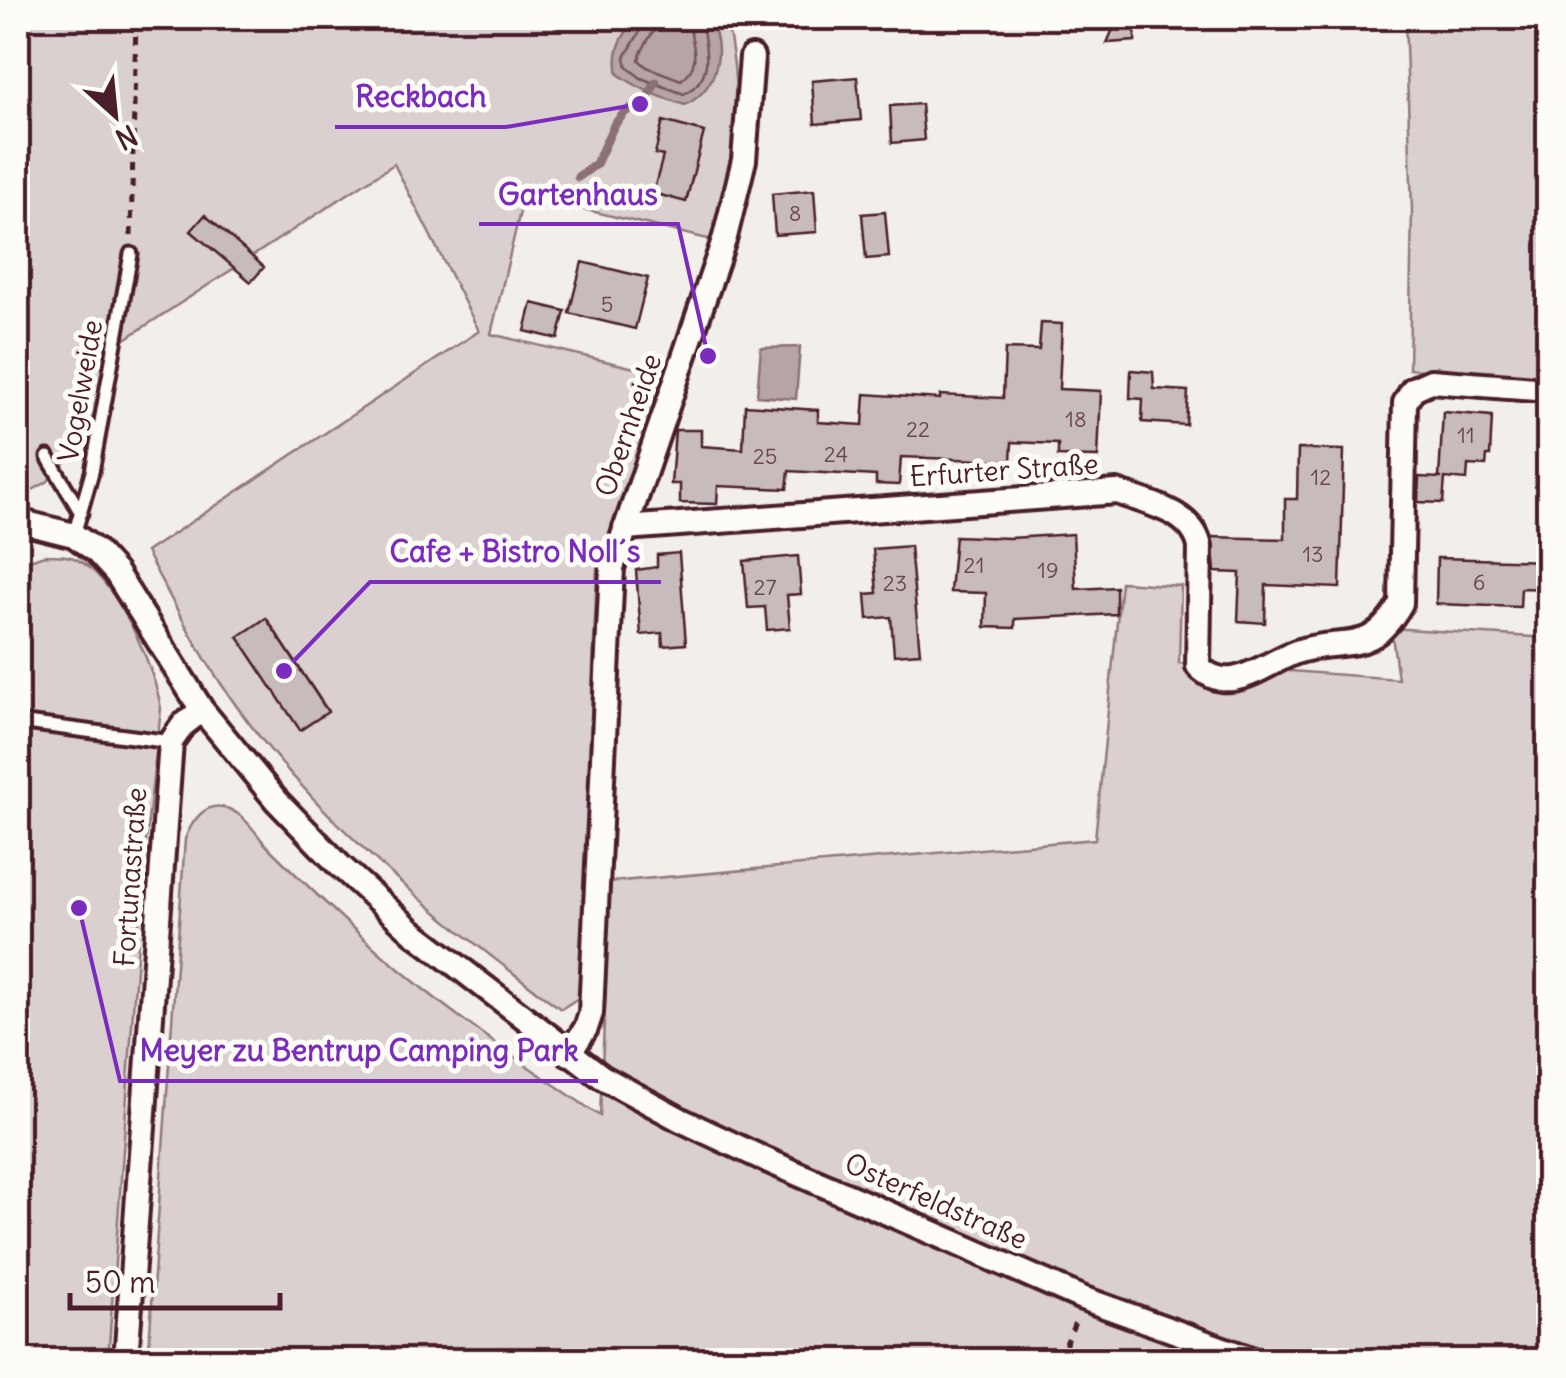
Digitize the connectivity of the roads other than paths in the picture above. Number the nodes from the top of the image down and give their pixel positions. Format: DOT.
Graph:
graph roads {
  1 [pos="752,57"];
  2 [pos="131,254"];
  3 [pos="1548,390"];
  4 [pos="48,457"];
  5 [pos="77,524"];
  6 [pos="21,525"];
  7 [pos="625,528"];
  8 [pos="202,710"];
  9 [pos="18,722"];
  10 [pos="170,742"];
  11 [pos="570,1054"];
  12 [pos="126,1360"];
  13 [pos="1254,1360"];
  1 -- 7 [label="street, Obernheide"];
  2 -- 5 [label="lane, Vogelweide"];
  3 -- 7 [label="street, Erfurter Straße"];
  4 -- 5 [label="lane"];
  5 -- 6 [label="street"];
  5 -- 8 [label="street, Osterfeldstraße"];
  7 -- 11 [label="street, Obernheide"];
  8 -- 10 [label="street"];
  8 -- 11 [label="street, Osterfeldstraße"];
  9 -- 10 [label="lane"];
  10 -- 12 [label="street, Fortunastraße"];
  11 -- 13 [label="street, Osterfeldstraße"];
}
